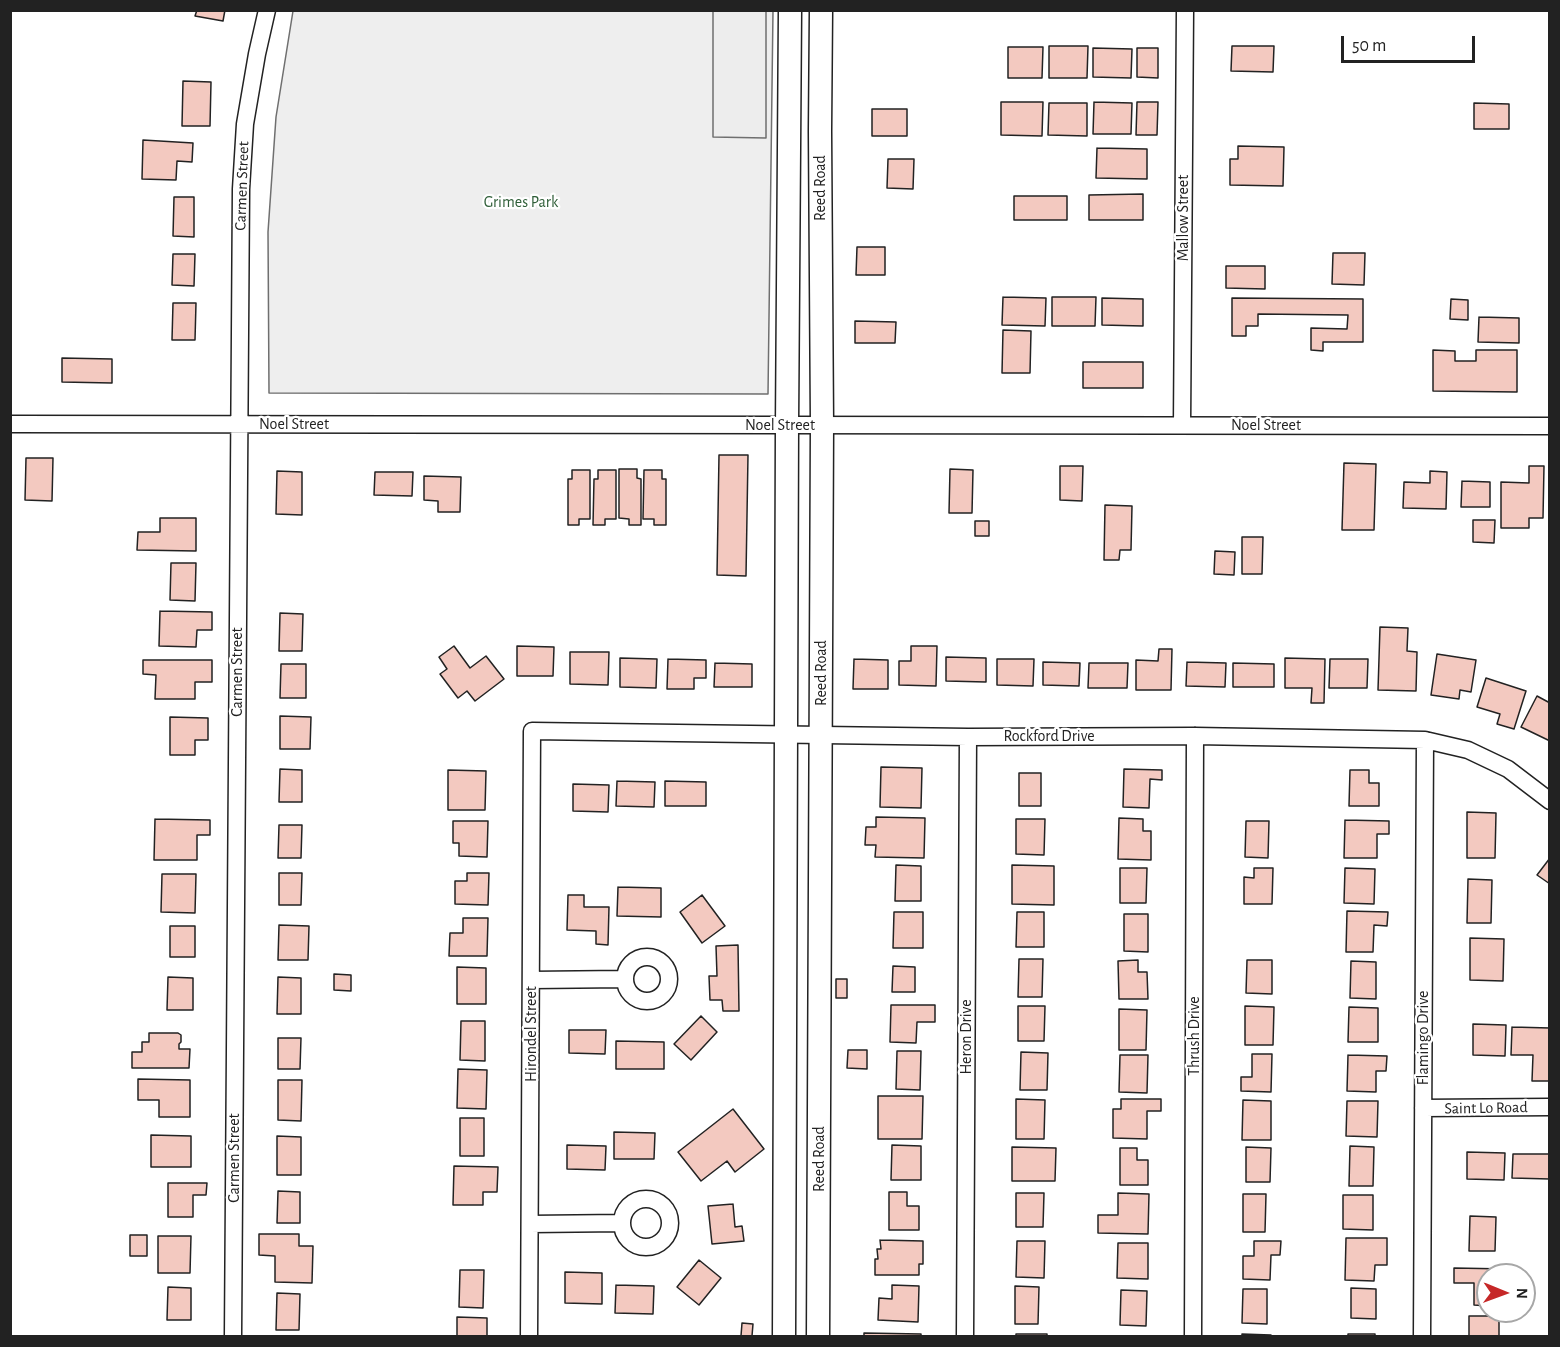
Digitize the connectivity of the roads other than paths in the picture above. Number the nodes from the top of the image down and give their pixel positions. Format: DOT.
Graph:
graph roads {
  1 [pos="267,10"];
  2 [pos="790,10"];
  3 [pos="821,10"];
  4 [pos="1185,10"];
  5 [pos="790,130"];
  6 [pos="820,131"];
  7 [pos="10,424"];
  8 [pos="239,424"];
  9 [pos="787,424"];
  10 [pos="822,425"];
  11 [pos="1182,425"];
  12 [pos="1550,426"];
  13 [pos="532,731"];
  14 [pos="786,735"];
  15 [pos="820,735"];
  16 [pos="968,736"];
  17 [pos="1195,736"];
  18 [pos="1425,740"];
  19 [pos="1550,801"];
  20 [pos="624,979"];
  21 [pos="531,980"];
  22 [pos="1550,1107"];
  23 [pos="1423,1108"];
  24 [pos="785,1128"];
  25 [pos="819,1128"];
  26 [pos="622,1223"];
  27 [pos="530,1224"];
  28 [pos="233,1336"];
  29 [pos="529,1336"];
  30 [pos="784,1336"];
  31 [pos="818,1336"];
  32 [pos="965,1336"];
  33 [pos="1193,1336"];
  34 [pos="1422,1336"];
  1 -- 8 [label="street, Carmen Street"];
  2 -- 5 [label="street, Reed Road"];
  3 -- 6 [label="street, Reed Road"];
  4 -- 11 [label="street, Mallow Street"];
  5 -- 6 [label="street"];
  5 -- 9 [label="street, Reed Road"];
  6 -- 10 [label="street, Reed Road"];
  7 -- 8 [label="street, Noel Street"];
  8 -- 9 [label="street, Noel Street"];
  8 -- 28 [label="street, Carmen Street"];
  9 -- 10 [label="street, Noel Street"];
  9 -- 14 [label="street, Reed Road"];
  10 -- 11 [label="street, Noel Street"];
  10 -- 15 [label="street, Reed Road"];
  11 -- 12 [label="street, Noel Street"];
  13 -- 14 [label="street, Rockford Drive"];
  13 -- 21 [label="street, Hirondel Street"];
  14 -- 15 [label="street, Rockford Drive"];
  14 -- 24 [label="street, Reed Road"];
  15 -- 16 [label="street, Rockford Drive"];
  15 -- 25 [label="street, Reed Road"];
  16 -- 17 [label="street, Rockford Drive"];
  16 -- 32 [label="street, Heron Drive"];
  17 -- 18 [label="street, Rockford Drive"];
  17 -- 33 [label="street, Thrush Drive"];
  18 -- 19 [label="street, Rockford Drive"];
  18 -- 23 [label="street, Flamingo Drive"];
  20 -- 21 [label="street"];
  21 -- 27 [label="street, Hirondel Street"];
  22 -- 23 [label="street, Saint Lo Road"];
  23 -- 34 [label="street, Flamingo Drive"];
  24 -- 25 [label="street"];
  24 -- 30 [label="street, Reed Road"];
  25 -- 31 [label="street, Reed Road"];
  26 -- 27 [label="street"];
  27 -- 29 [label="street, Hirondel Street"];
}
